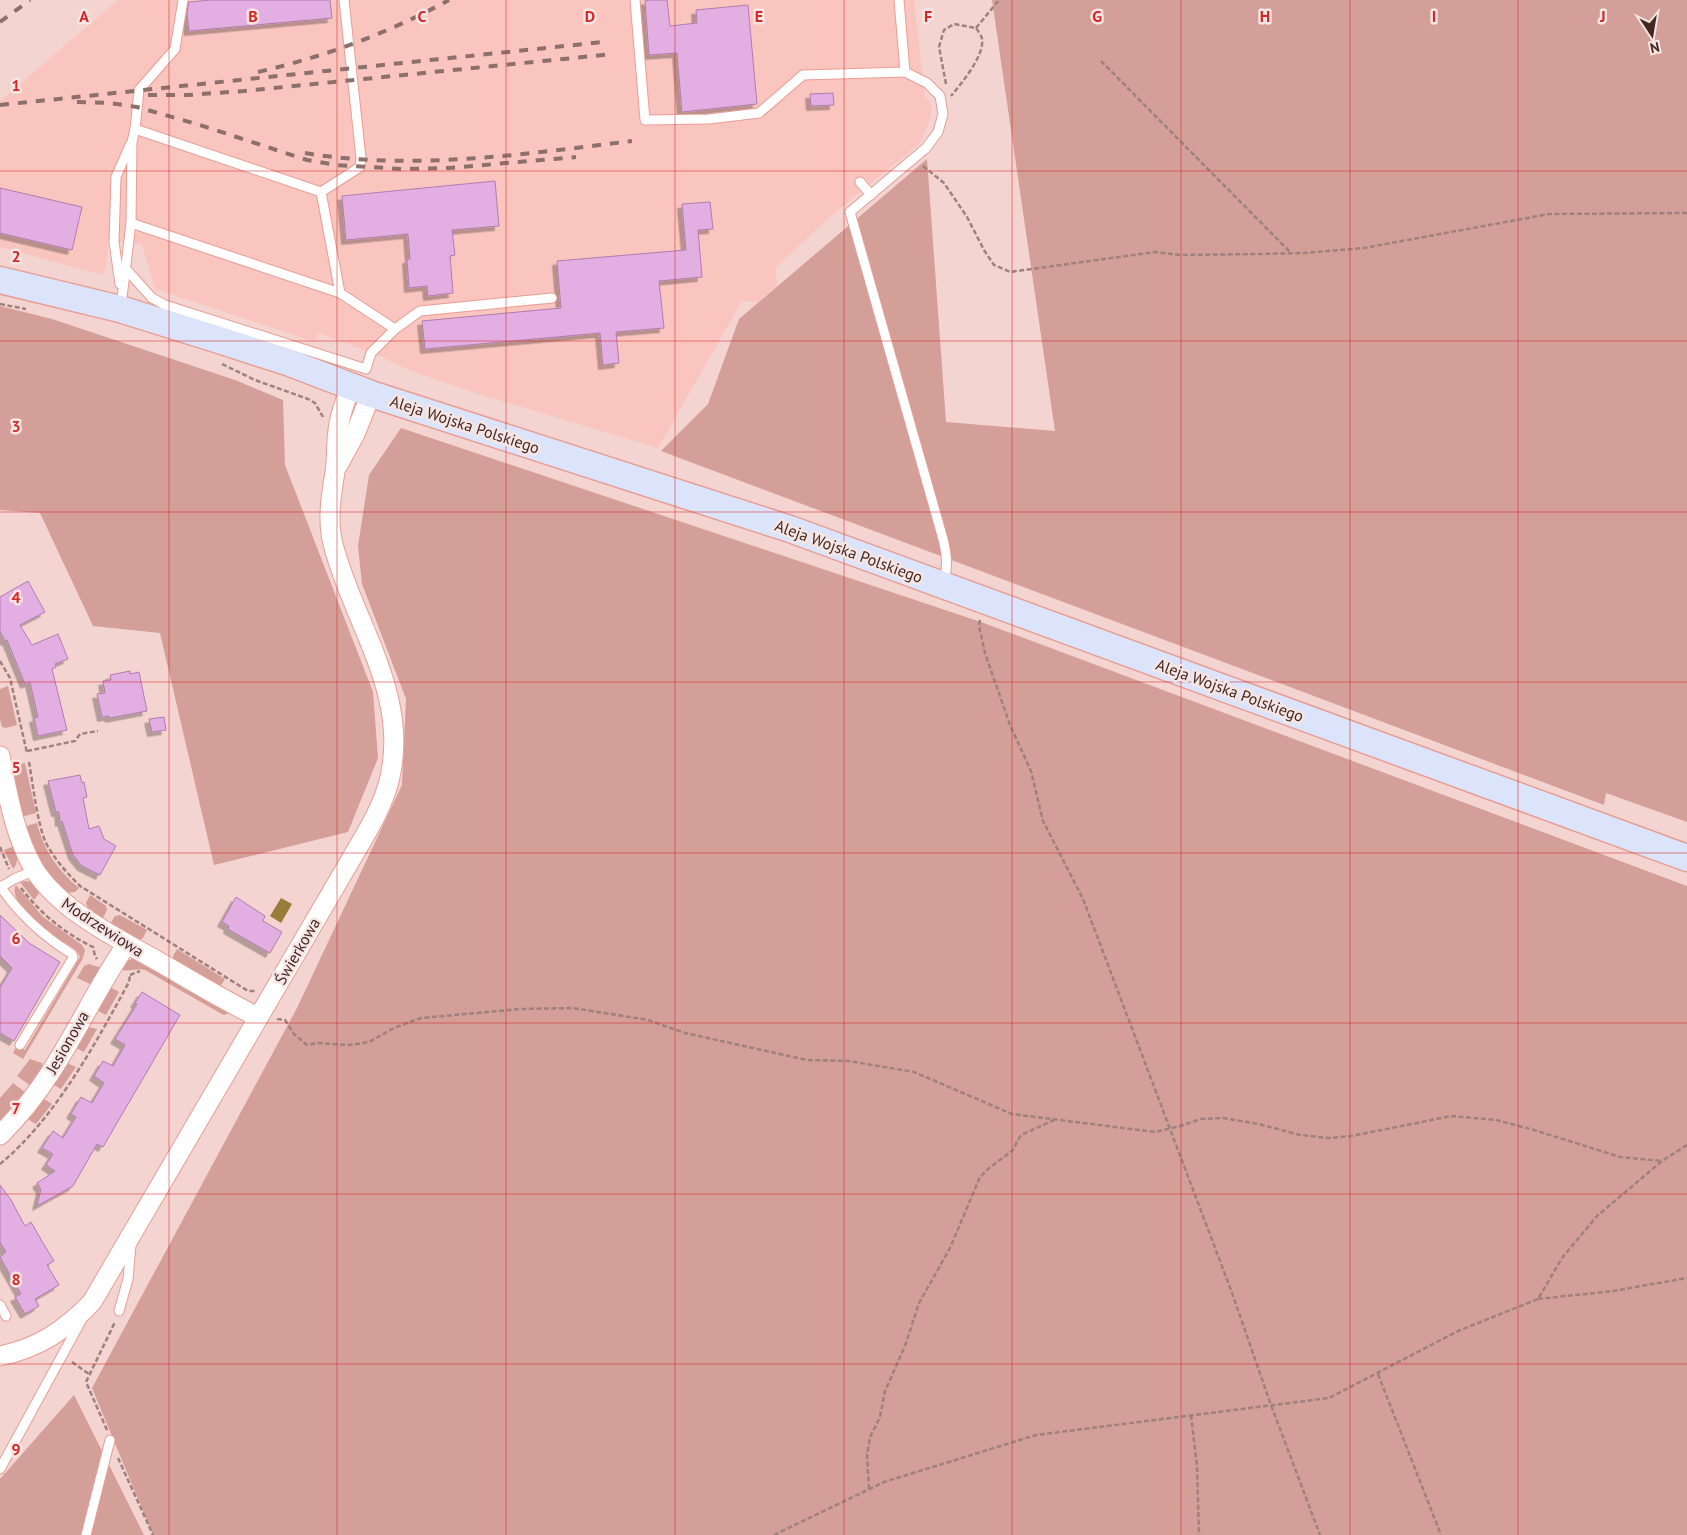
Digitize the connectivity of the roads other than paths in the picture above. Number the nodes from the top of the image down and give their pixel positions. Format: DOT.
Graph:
graph roads {
  1 [pos="183,0"];
  2 [pos="344,0"];
  3 [pos="635,0"];
  4 [pos="898,0"];
  5 [pos="905,72"];
  6 [pos="135,129"];
  7 [pos="132,142"];
  8 [pos="860,182"];
  9 [pos="321,192"];
  10 [pos="871,195"];
  11 [pos="131,224"];
  12 [pos="126,268"];
  13 [pos="0,280"];
  14 [pos="340,293"];
  15 [pos="552,298"];
  16 [pos="121,300"];
  17 [pos="395,329"];
  18 [pos="361,390"];
  19 [pos="943,585"];
  20 [pos="0,756"];
  21 [pos="1687,858"];
  22 [pos="35,870"];
  23 [pos="0,886"];
  24 [pos="127,944"];
  25 [pos="258,1017"];
  26 [pos="20,1045"];
  27 [pos="0,1135"];
  28 [pos="132,1234"];
  29 [pos="92,1302"];
  30 [pos="0,1305"];
  31 [pos="119,1311"];
  32 [pos="6,1316"];
  33 [pos="0,1356"];
  34 [pos="110,1440"];
  35 [pos="0,1469"];
  36 [pos="86,1535"];
  1 -- 6 [label="lane"];
  2 -- 9 [label="lane"];
  3 -- 5 [label="lane"];
  4 -- 5 [label="lane"];
  5 -- 10 [label="lane"];
  6 -- 7 [label="lane"];
  6 -- 9 [label="lane"];
  7 -- 11 [label="lane"];
  7 -- 16 [label="lane"];
  8 -- 10 [label="lane"];
  9 -- 14 [label="lane"];
  10 -- 19 [label="lane"];
  11 -- 12 [label="lane"];
  11 -- 14 [label="lane"];
  12 -- 16 [label="lane"];
  12 -- 17 [label="lane"];
  13 -- 16 [label="main road, Aleja Wojska Polskiego"];
  14 -- 17 [label="lane"];
  15 -- 17 [label="lane"];
  16 -- 18 [label="main road, Aleja Wojska Polskiego"];
  18 -- 19 [label="main road, Aleja Wojska Polskiego"];
  18 -- 25 [label="street, Świerkowa"];
  19 -- 21 [label="main road, Aleja Wojska Polskiego"];
  20 -- 22 [label="street, Modrzewiowa"];
  22 -- 23 [label="lane"];
  22 -- 24 [label="street, Modrzewiowa"];
  23 -- 26 [label="lane"];
  24 -- 25 [label="street, Modrzewiowa"];
  24 -- 27 [label="street, Jesionowa"];
  25 -- 28 [label="street, Świerkowa"];
  28 -- 29 [label="street, Świerkowa"];
  28 -- 31 [label="lane"];
  29 -- 33 [label="street, Świerkowa"];
  29 -- 35 [label="lane"];
  30 -- 32 [label="lane"];
  34 -- 36 [label="lane"];
}
